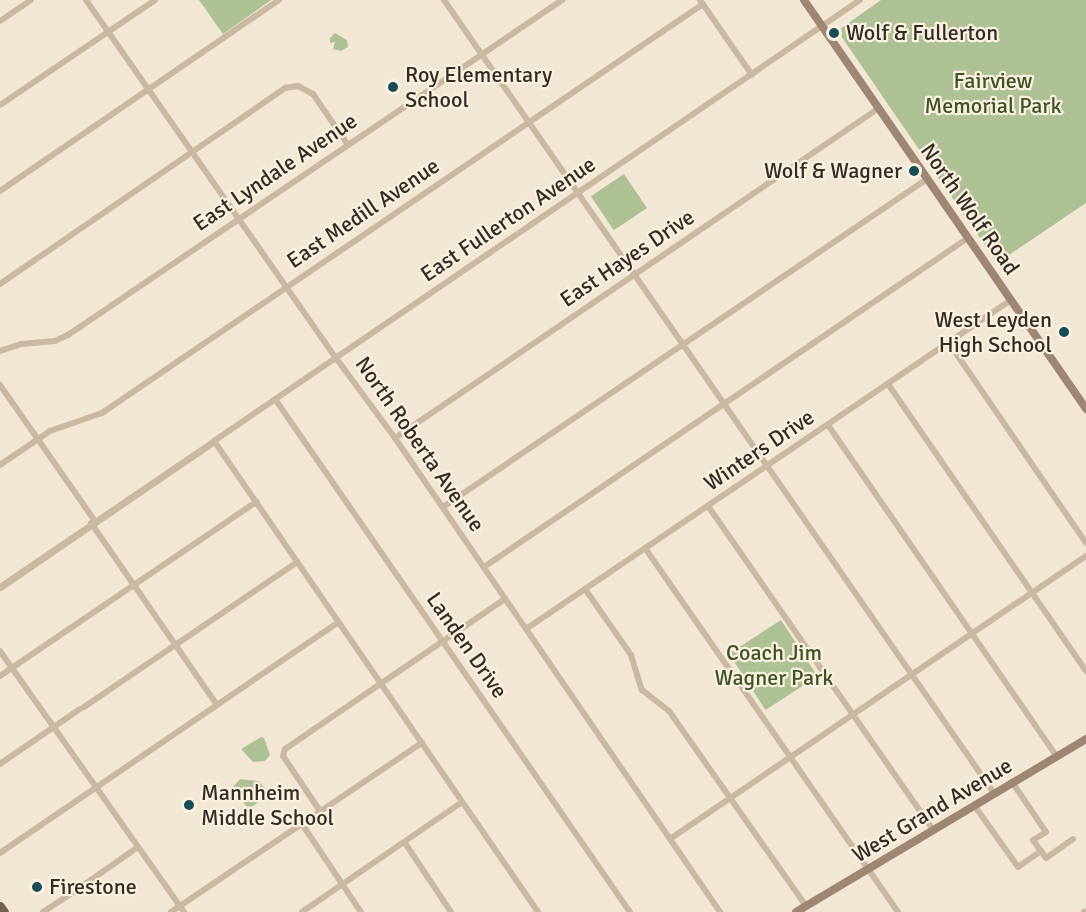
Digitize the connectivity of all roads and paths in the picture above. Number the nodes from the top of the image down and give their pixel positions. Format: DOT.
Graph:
graph roads {
  1 [pos="31,0"];
  2 [pos="86,0"];
  3 [pos="154,0"];
  4 [pos="279,0"];
  5 [pos="444,0"];
  6 [pos="562,0"];
  7 [pos="804,0"];
  8 [pos="860,0"];
  9 [pos="701,2"];
  10 [pos="0,21"];
  11 [pos="823,27"];
  12 [pos="109,31"];
  13 [pos="483,54"];
  14 [pos="752,75"];
  15 [pos="148,89"];
  16 [pos="0,105"];
  17 [pos="879,108"];
  18 [pos="529,122"];
  19 [pos="348,145"];
  20 [pos="192,152"];
  21 [pos="927,179"];
  22 [pos="0,191"];
  23 [pos="578,193"];
  24 [pos="239,218"];
  25 [pos="968,238"];
  26 [pos="635,274"];
  27 [pos="0,284"];
  28 [pos="287,287"];
  29 [pos="1011,300"];
  30 [pos="949,343"];
  31 [pos="683,344"];
  32 [pos="0,351"];
  33 [pos="336,358"];
  34 [pos="888,384"];
  35 [pos="0,385"];
  36 [pos="275,399"];
  37 [pos="724,404"];
  38 [pos="1086,409"];
  39 [pos="828,425"];
  40 [pos="395,438"];
  41 [pos="38,439"];
  42 [pos="214,441"];
  43 [pos="0,465"];
  44 [pos="767,465"];
  45 [pos="256,502"];
  46 [pos="708,506"];
  47 [pos="443,507"];
  48 [pos="93,522"];
  49 [pos="1086,543"];
  50 [pos="645,548"];
  51 [pos="1086,556"];
  52 [pos="297,562"];
  53 [pos="484,567"];
  54 [pos="135,585"];
  55 [pos="0,587"];
  56 [pos="585,590"];
  57 [pos="1032,593"];
  58 [pos="505,599"];
  59 [pos="338,622"];
  60 [pos="526,629"];
  61 [pos="972,633"];
  62 [pos="443,642"];
  63 [pos="176,645"];
  64 [pos="0,651"];
  65 [pos="12,668"];
  66 [pos="1086,671"];
  67 [pos="912,674"];
  68 [pos="0,676"];
  69 [pos="381,684"];
  70 [pos="217,705"];
  71 [pos="851,715"];
  72 [pos="53,728"];
  73 [pos="1086,739"];
  74 [pos="422,743"];
  75 [pos="791,756"];
  76 [pos="1056,756"];
  77 [pos="0,764"];
  78 [pos="1012,782"];
  79 [pos="96,788"];
  80 [pos="994,794"];
  81 [pos="730,797"];
  82 [pos="462,802"];
  83 [pos="974,805"];
  84 [pos="320,811"];
  85 [pos="302,824"];
  86 [pos="933,830"];
  87 [pos="670,838"];
  88 [pos="1073,839"];
  89 [pos="405,843"];
  90 [pos="138,848"];
  91 [pos="1041,851"];
  92 [pos="0,853"];
  93 [pos="868,869"];
  94 [pos="342,885"];
  95 [pos="0,906"];
  96 [pos="806,906"];
  97 [pos="182,909"];
  98 [pos="4,912"];
  99 [pos="43,912"];
  100 [pos="171,912"];
  101 [pos="302,912"];
  102 [pos="361,912"];
  103 [pos="451,912"];
  104 [pos="538,912"];
  105 [pos="630,912"];
  106 [pos="720,912"];
  107 [pos="796,912"];
  108 [pos="898,912"];
  1 -- 10 [label="street"];
  2 -- 12 [label="street, North Roberta Avenue"];
  3 -- 12 [label="street"];
  4 -- 15 [label="street"];
  5 -- 13 [label="street"];
  6 -- 13 [label="street, East Lyndale Avenue"];
  7 -- 11 [label="main road, North Wolf Road"];
  8 -- 11 [label="street, East Fullerton Avenue"];
  9 -- 14 [label="street"];
  9 -- 18 [label="street, East Medill Avenue"];
  11 -- 14 [label="street, East Fullerton Avenue"];
  11 -- 17 [label="main road, North Wolf Road"];
  12 -- 15 [label="street, North Roberta Avenue"];
  12 -- 16 [label="street"];
  13 -- 18 [label="street"];
  13 -- 19 [label="street, East Lyndale Avenue"];
  14 -- 23 [label="street, East Fullerton Avenue"];
  15 -- 20 [label="street, North Roberta Avenue"];
  15 -- 22 [label="street"];
  17 -- 21 [label="main road, North Wolf Road"];
  17 -- 26 [label="street, East Hayes Drive"];
  18 -- 23 [label="street"];
  18 -- 28 [label="street, East Medill Avenue"];
  19 -- 20 [label="street"];
  19 -- 24 [label="street, East Lyndale Avenue"];
  20 -- 24 [label="street, North Roberta Avenue"];
  20 -- 27 [label="street"];
  21 -- 25 [label="main road, North Wolf Road"];
  21 -- 31 [label="street"];
  23 -- 26 [label="street"];
  23 -- 33 [label="street, East Fullerton Avenue"];
  24 -- 28 [label="street, North Roberta Avenue"];
  24 -- 32 [label="street, East Lyndale Avenue"];
  25 -- 29 [label="main road, North Wolf Road"];
  25 -- 37 [label="street"];
  26 -- 31 [label="street"];
  26 -- 40 [label="street, East Hayes Drive"];
  28 -- 33 [label="street, North Roberta Avenue"];
  28 -- 41 [label="street, East Medill Avenue"];
  29 -- 30 [label="street, Winters Drive"];
  29 -- 38 [label="main road, North Wolf Road"];
  30 -- 34 [label="street, Winters Drive"];
  30 -- 49 [label="street"];
  31 -- 37 [label="street"];
  31 -- 47 [label="street"];
  33 -- 36 [label="street, East Fullerton Avenue"];
  33 -- 40 [label="street, North Roberta Avenue"];
  34 -- 39 [label="street, Winters Drive"];
  34 -- 57 [label="street"];
  35 -- 41 [label="street"];
  36 -- 42 [label="street, East Fullerton Avenue"];
  36 -- 62 [label="street, Landen Drive"];
  37 -- 44 [label="street"];
  37 -- 53 [label="street"];
  39 -- 44 [label="street, Winters Drive"];
  39 -- 61 [label="street"];
  40 -- 47 [label="street, North Roberta Avenue"];
  41 -- 43 [label="street, East Medill Avenue"];
  41 -- 48 [label="street"];
  42 -- 45 [label="street"];
  42 -- 48 [label="street"];
  44 -- 46 [label="street, Winters Drive"];
  44 -- 67 [label="street"];
  45 -- 52 [label="street"];
  45 -- 54 [label="street"];
  46 -- 50 [label="street, Winters Drive"];
  46 -- 71 [label="street"];
  47 -- 53 [label="street, North Roberta Avenue"];
  48 -- 54 [label="street"];
  48 -- 55 [label="street"];
  50 -- 56 [label="street, Winters Drive"];
  50 -- 75 [label="street"];
  51 -- 57 [label="street"];
  52 -- 59 [label="street"];
  52 -- 63 [label="street"];
  53 -- 58 [label="street, North Roberta Avenue"];
  54 -- 63 [label="street"];
  54 -- 65 [label="street"];
  56 -- 60 [label="street, Winters Drive"];
  56 -- 81 [label="street"];
  57 -- 61 [label="street"];
  57 -- 66 [label="street"];
  58 -- 60 [label="street, North Roberta Avenue"];
  58 -- 62 [label="street"];
  59 -- 69 [label="street"];
  59 -- 70 [label="street"];
  60 -- 87 [label="street, North Roberta Avenue"];
  61 -- 67 [label="street"];
  61 -- 76 [label="street"];
  62 -- 69 [label="street"];
  62 -- 105 [label="street, Landen Drive"];
  63 -- 70 [label="street"];
  63 -- 72 [label="street"];
  64 -- 65 [label="street"];
  65 -- 68 [label="street"];
  65 -- 72 [label="street"];
  67 -- 71 [label="street"];
  67 -- 80 [label="street"];
  69 -- 74 [label="street"];
  69 -- 84 [label="street"];
  70 -- 79 [label="street"];
  71 -- 75 [label="street"];
  71 -- 86 [label="street"];
  72 -- 77 [label="street"];
  72 -- 79 [label="street"];
  73 -- 76 [label="main road, West Grand Avenue"];
  74 -- 82 [label="street"];
  74 -- 84 [label="street"];
  75 -- 81 [label="street"];
  75 -- 93 [label="street"];
  76 -- 78 [label="main road, West Grand Avenue"];
  78 -- 80 [label="main road, West Grand Avenue"];
  78 -- 91 [label="street"];
  79 -- 90 [label="street"];
  79 -- 92 [label="street"];
  80 -- 83 [label="main road, West Grand Avenue"];
  81 -- 87 [label="street"];
  81 -- 96 [label="street"];
  82 -- 89 [label="street"];
  82 -- 104 [label="street"];
  83 -- 86 [label="main road, West Grand Avenue"];
  83 -- 91 [label="street"];
  84 -- 85 [label="street"];
  85 -- 94 [label="street"];
  85 -- 97 [label="street"];
  86 -- 93 [label="main road, West Grand Avenue"];
  87 -- 106 [label="street, North Roberta Avenue"];
  88 -- 91 [label="street"];
  89 -- 94 [label="street"];
  89 -- 103 [label="street"];
  90 -- 97 [label="street"];
  90 -- 99 [label="street"];
  93 -- 96 [label="main road, West Grand Avenue"];
  93 -- 108 [label="street"];
  94 -- 101 [label="street"];
  94 -- 102 [label="street"];
  95 -- 98 [label="main road"];
  96 -- 107 [label="main road, West Grand Avenue"];
  97 -- 100 [label="street"];
}
